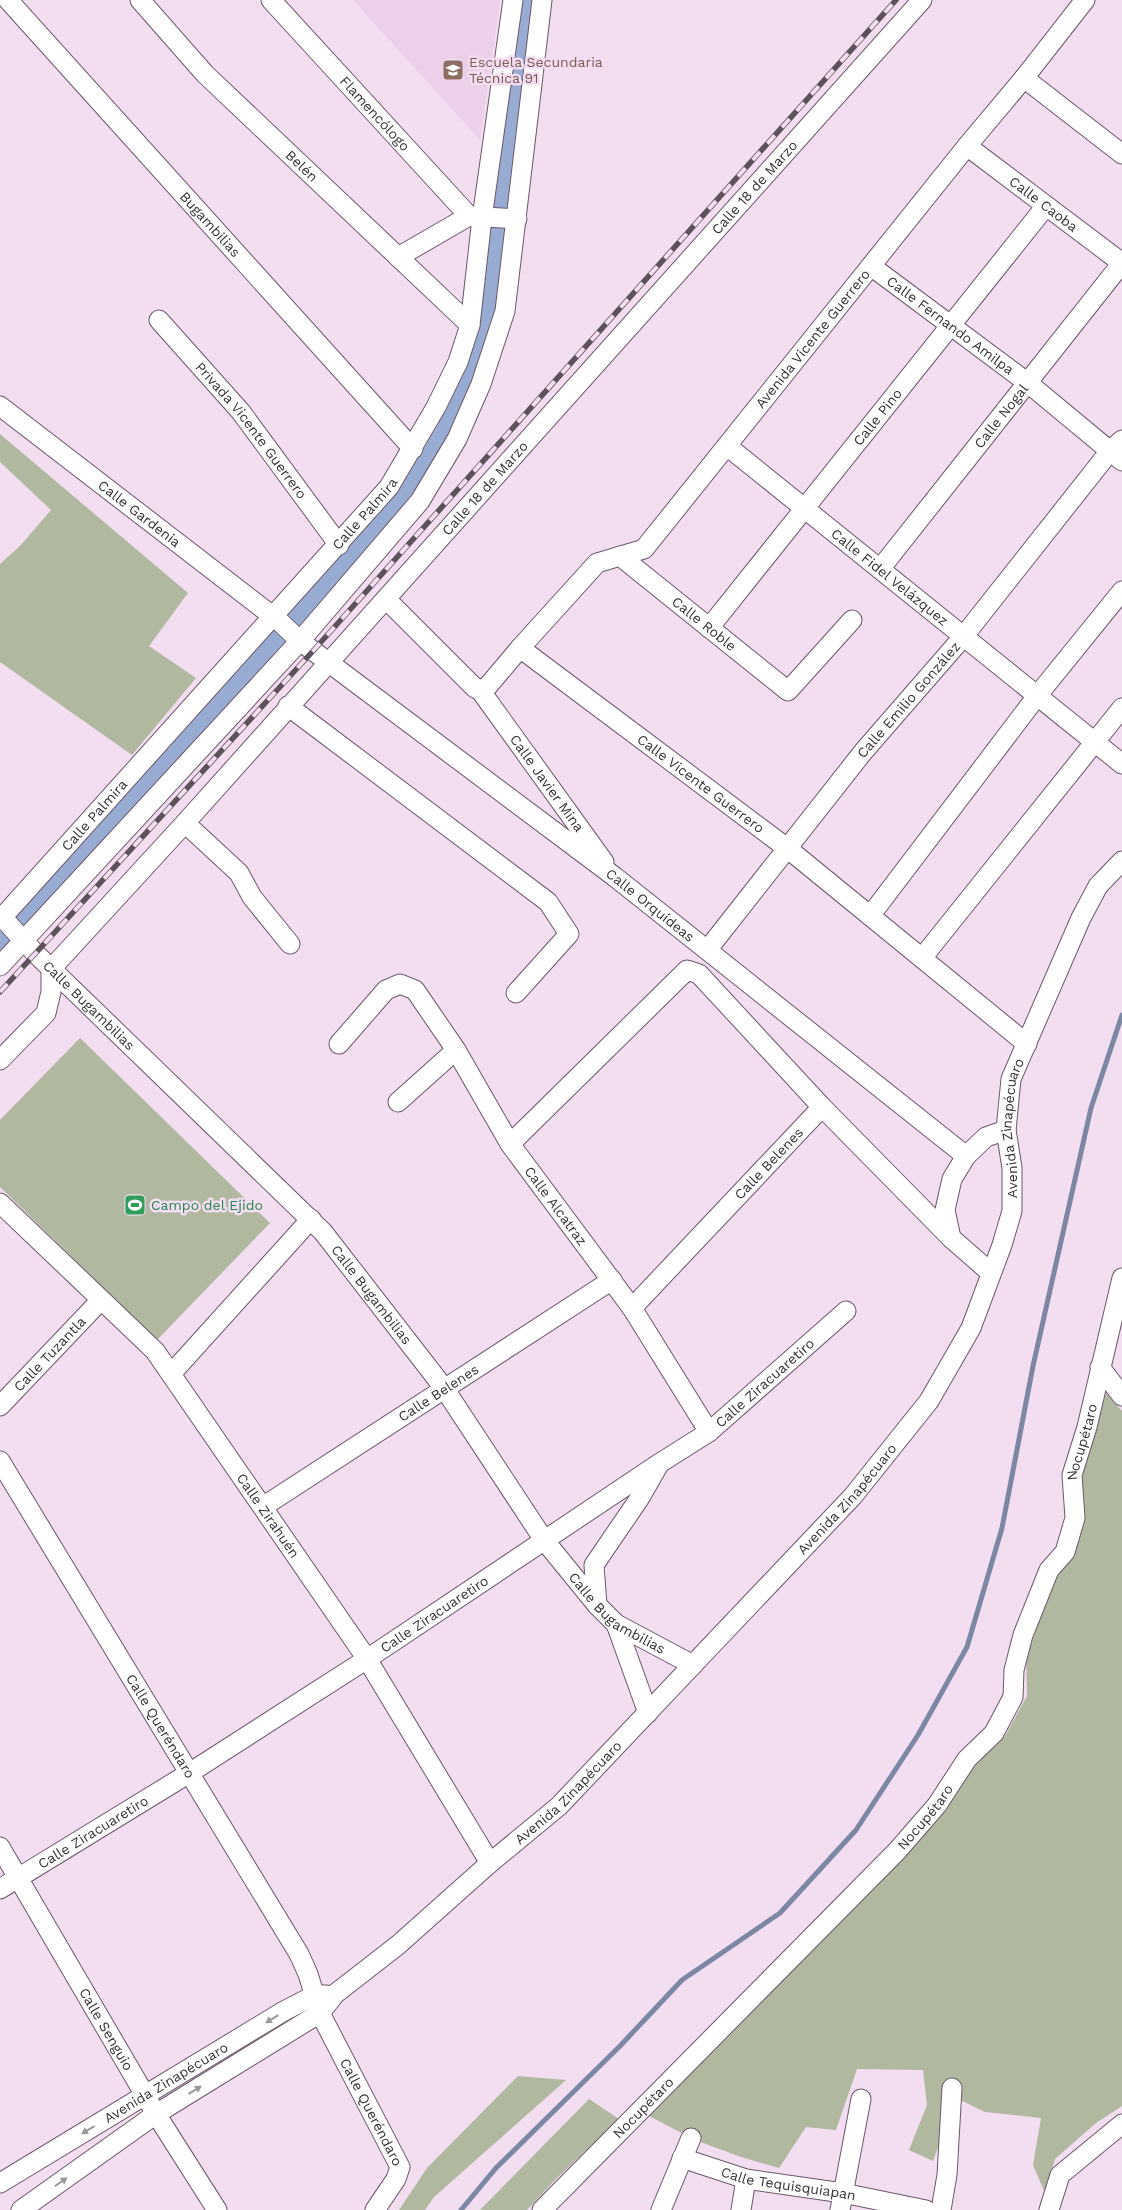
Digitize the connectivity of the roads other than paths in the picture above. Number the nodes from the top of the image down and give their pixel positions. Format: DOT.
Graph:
graph roads {
  1 [pos="8,0"];
  2 [pos="140,0"];
  3 [pos="271,0"];
  4 [pos="513,0"];
  5 [pos="542,0"];
  6 [pos="922,0"];
  7 [pos="1085,0"];
  8 [pos="1024,78"];
  9 [pos="967,146"];
  10 [pos="1122,154"];
  11 [pos="1046,206"];
  12 [pos="495,218"];
  13 [pos="398,257"];
  14 [pos="1122,263"];
  15 [pos="871,266"];
  16 [pos="159,320"];
  17 [pos="470,325"];
  18 [pos="950,325"];
  19 [pos="1028,383"];
  20 [pos="0,406"];
  21 [pos="727,446"];
  22 [pos="413,449"];
  23 [pos="1118,450"];
  24 [pos="804,508"];
  25 [pos="339,545"];
  26 [pos="620,556"];
  27 [pos="880,569"];
  28 [pos="1122,591"];
  29 [pos="386,599"];
  30 [pos="275,618"];
  31 [pos="852,620"];
  32 [pos="709,628"];
  33 [pos="963,637"];
  34 [pos="298,640"];
  35 [pos="520,648"];
  36 [pos="328,662"];
  37 [pos="480,690"];
  38 [pos="1037,696"];
  39 [pos="288,706"];
  40 [pos="1122,708"];
  41 [pos="1095,742"];
  42 [pos="1122,764"];
  43 [pos="185,823"];
  44 [pos="788,848"];
  45 [pos="1122,861"];
  46 [pos="615,877"];
  47 [pos="870,916"];
  48 [pos="2,919"];
  49 [pos="21,940"];
  50 [pos="290,944"];
  51 [pos="708,949"];
  52 [pos="922,958"];
  53 [pos="0,966"];
  54 [pos="51,969"];
  55 [pos="516,993"];
  56 [pos="339,1044"];
  57 [pos="1027,1044"];
  58 [pos="456,1050"];
  59 [pos="0,1060"];
  60 [pos="398,1102"];
  61 [pos="822,1107"];
  62 [pos="1006,1130"];
  63 [pos="510,1144"];
  64 [pos="966,1156"];
  65 [pos="0,1203"];
  66 [pos="311,1219"];
  67 [pos="951,1238"];
  68 [pos="992,1273"];
  69 [pos="1122,1278"];
  70 [pos="612,1280"];
  71 [pos="100,1301"];
  72 [pos="632,1308"];
  73 [pos="846,1311"];
  74 [pos="1117,1319"];
  75 [pos="1100,1367"];
  76 [pos="171,1374"];
  77 [pos="444,1388"];
  78 [pos="1122,1396"];
  79 [pos="0,1406"];
  80 [pos="709,1432"];
  81 [pos="0,1461"];
  82 [pos="660,1463"];
  83 [pos="264,1506"];
  84 [pos="544,1540"];
  85 [pos="597,1605"];
  86 [pos="616,1624"];
  87 [pos="367,1659"];
  88 [pos="693,1665"];
  89 [pos="648,1713"];
  90 [pos="191,1772"];
  91 [pos="0,1847"];
  92 [pos="490,1863"];
  93 [pos="19,1877"];
  94 [pos="0,1889"];
  95 [pos="335,1994"];
  96 [pos="315,1995"];
  97 [pos="320,2014"];
  98 [pos="952,2088"];
  99 [pos="146,2096"];
  100 [pos="861,2099"];
  101 [pos="156,2114"];
  102 [pos="1122,2124"];
  103 [pos="691,2138"];
  104 [pos="682,2158"];
  105 [pos="746,2179"];
  106 [pos="0,2182"];
  107 [pos="841,2202"];
  108 [pos="21,2210"];
  109 [pos="217,2210"];
  110 [pos="374,2210"];
  111 [pos="542,2210"];
  112 [pos="661,2210"];
  113 [pos="741,2210"];
  114 [pos="926,2210"];
  115 [pos="941,2210"];
  116 [pos="1049,2210"];
  1 -- 22 [label="street, Bugambilias"];
  2 -- 13 [label="street, Belén"];
  3 -- 12 [label="street, Flamencólogo"];
  4 -- 12 [label="street, Calle Palmira"];
  5 -- 12 [label="street"];
  6 -- 29 [label="street, Calle 18 de Marzo"];
  7 -- 8 [label="street, Avenida Vicente Guerrero"];
  8 -- 9 [label="street, Avenida Vicente Guerrero"];
  8 -- 10 [label="street"];
  9 -- 11 [label="street, Calle Caoba"];
  9 -- 15 [label="street, Avenida Vicente Guerrero"];
  11 -- 14 [label="street, Calle Caoba"];
  11 -- 18 [label="street, Calle Pino"];
  12 -- 13 [label="street"];
  12 -- 17 [label="street, Calle Palmira"];
  12 -- 34 [label="street"];
  13 -- 17 [label="street, Belén"];
  14 -- 19 [label="street, Calle Nogal"];
  15 -- 18 [label="street, Calle Fernando Amilpa"];
  15 -- 21 [label="street, Avenida Vicente Guerrero"];
  16 -- 25 [label="street, Privada Vicente Guerrero"];
  17 -- 22 [label="street, Calle Palmira"];
  18 -- 19 [label="street, Calle Fernando Amilpa"];
  18 -- 24 [label="street, Calle Pino"];
  19 -- 23 [label="street, Calle Fernando Amilpa"];
  19 -- 27 [label="street, Calle Nogal"];
  20 -- 30 [label="street, Calle Gardenia"];
  21 -- 24 [label="street, Calle Fidel Velázquez"];
  21 -- 26 [label="street, Avenida Vicente Guerrero"];
  22 -- 25 [label="street, Calle Palmira"];
  23 -- 33 [label="street, Calle Emilio González"];
  24 -- 27 [label="street, Calle Fidel Velázquez"];
  24 -- 32 [label="street, Calle Pino"];
  25 -- 30 [label="street, Calle Palmira"];
  26 -- 32 [label="street, Calle Roble"];
  26 -- 35 [label="street, Avenida Vicente Guerrero"];
  27 -- 33 [label="street, Calle Fidel Velázquez"];
  28 -- 38 [label="street"];
  29 -- 36 [label="street, Calle 18 de Marzo"];
  29 -- 37 [label="street"];
  30 -- 34 [label="street, Calle Gardenia"];
  30 -- 48 [label="street, Calle Palmira"];
  31 -- 32 [label="street, Calle Roble"];
  33 -- 38 [label="street, Calle Fidel Velázquez"];
  33 -- 44 [label="street, Calle Emilio González"];
  34 -- 36 [label="street, Calle Orquídeas"];
  34 -- 49 [label="street"];
  35 -- 37 [label="street"];
  35 -- 44 [label="street, Calle Vicente Guerrero"];
  36 -- 39 [label="street, Calle 18 de Marzo"];
  36 -- 46 [label="street, Calle Orquídeas"];
  37 -- 46 [label="street, Calle Javier Mina"];
  38 -- 41 [label="street, Calle Fidel Velázquez"];
  38 -- 47 [label="street"];
  39 -- 43 [label="street, Calle 18 de Marzo"];
  39 -- 55 [label="street"];
  40 -- 41 [label="street"];
  41 -- 42 [label="street, Calle Fidel Velázquez"];
  41 -- 52 [label="street"];
  43 -- 50 [label="street"];
  43 -- 54 [label="street, Calle 18 de Marzo"];
  44 -- 47 [label="street, Calle Vicente Guerrero"];
  44 -- 51 [label="street, Calle Emilio González"];
  45 -- 57 [label="street, Avenida Zinapécuaro"];
  46 -- 51 [label="street, Calle Orquídeas"];
  47 -- 52 [label="street, Calle Vicente Guerrero"];
  48 -- 49 [label="street, Calle Bugambilias"];
  49 -- 53 [label="street"];
  49 -- 54 [label="street, Calle Bugambilias"];
  51 -- 64 [label="street, Calle Orquídeas"];
  52 -- 57 [label="street, Calle Vicente Guerrero"];
  54 -- 59 [label="street"];
  54 -- 66 [label="street, Calle Bugambilias"];
  56 -- 58 [label="street, Calle Alcatraz"];
  57 -- 62 [label="street, Avenida Zinapécuaro"];
  58 -- 60 [label="street"];
  58 -- 63 [label="street, Calle Alcatraz"];
  61 -- 63 [label="street"];
  61 -- 67 [label="street"];
  61 -- 72 [label="street, Calle Belenes"];
  62 -- 64 [label="street"];
  62 -- 68 [label="street, Avenida Zinapécuaro"];
  63 -- 70 [label="street, Calle Alcatraz"];
  64 -- 67 [label="street"];
  65 -- 71 [label="street, Calle Zirahuén"];
  66 -- 76 [label="street"];
  66 -- 77 [label="street, Calle Bugambilias"];
  67 -- 68 [label="street"];
  68 -- 88 [label="street, Avenida Zinapécuaro"];
  69 -- 74 [label="street, Nocupétaro"];
  70 -- 72 [label="street, Calle Alcatraz"];
  70 -- 77 [label="street, Calle Belenes"];
  71 -- 76 [label="street, Calle Zirahuén"];
  71 -- 79 [label="street, Calle Tuzantla"];
  72 -- 80 [label="street, Calle Alcatraz"];
  73 -- 80 [label="street, Calle Ziracuaretiro"];
  74 -- 75 [label="street, Nocupétaro"];
  75 -- 78 [label="street"];
  75 -- 111 [label="street, Nocupétaro"];
  76 -- 83 [label="street, Calle Zirahuén"];
  77 -- 83 [label="street, Calle Belenes"];
  77 -- 84 [label="street, Calle Bugambilias"];
  80 -- 82 [label="street, Calle Ziracuaretiro"];
  81 -- 90 [label="street, Calle Queréndaro"];
  82 -- 84 [label="street, Calle Ziracuaretiro"];
  82 -- 85 [label="street"];
  83 -- 87 [label="street, Calle Zirahuén"];
  84 -- 85 [label="street, Calle Bugambilias"];
  84 -- 87 [label="street, Calle Ziracuaretiro"];
  85 -- 86 [label="street, Calle Bugambilias"];
  86 -- 88 [label="street, Calle Bugambilias"];
  86 -- 89 [label="street"];
  87 -- 90 [label="street, Calle Ziracuaretiro"];
  87 -- 92 [label="street, Calle Zirahuén"];
  88 -- 89 [label="street, Avenida Zinapécuaro"];
  89 -- 92 [label="street, Avenida Zinapécuaro"];
  90 -- 93 [label="street, Calle Ziracuaretiro"];
  90 -- 96 [label="street, Calle Queréndaro"];
  91 -- 93 [label="street, Calle Senguio"];
  92 -- 95 [label="street, Avenida Zinapécuaro"];
  93 -- 94 [label="street, Calle Ziracuaretiro"];
  93 -- 99 [label="street, Calle Senguio"];
  95 -- 96 [label="street, Avenida Zinapécuaro"];
  95 -- 97 [label="street, Avenida Zinapécuaro"];
  96 -- 97 [label="street, Calle Queréndaro"];
  96 -- 99 [label="street, Avenida Zinapécuaro, one-way"];
  101 -- 97 [label="street, Avenida Zinapécuaro, one-way"];
  97 -- 110 [label="street, Calle Queréndaro"];
  98 -- 115 [label="street"];
  99 -- 101 [label="street, Calle Senguio"];
  99 -- 106 [label="street, Avenida Zinapécuaro, one-way"];
  100 -- 107 [label="street"];
  108 -- 101 [label="street, Avenida Zinapécuaro, one-way"];
  101 -- 109 [label="street, Calle Senguio"];
  102 -- 116 [label="street"];
  103 -- 104 [label="street"];
  104 -- 105 [label="street, Calle Tequisquiapan"];
  104 -- 112 [label="street"];
  105 -- 107 [label="street, Calle Tequisquiapan"];
  105 -- 113 [label="street"];
  107 -- 114 [label="street, Calle Tequisquiapan"];
}
